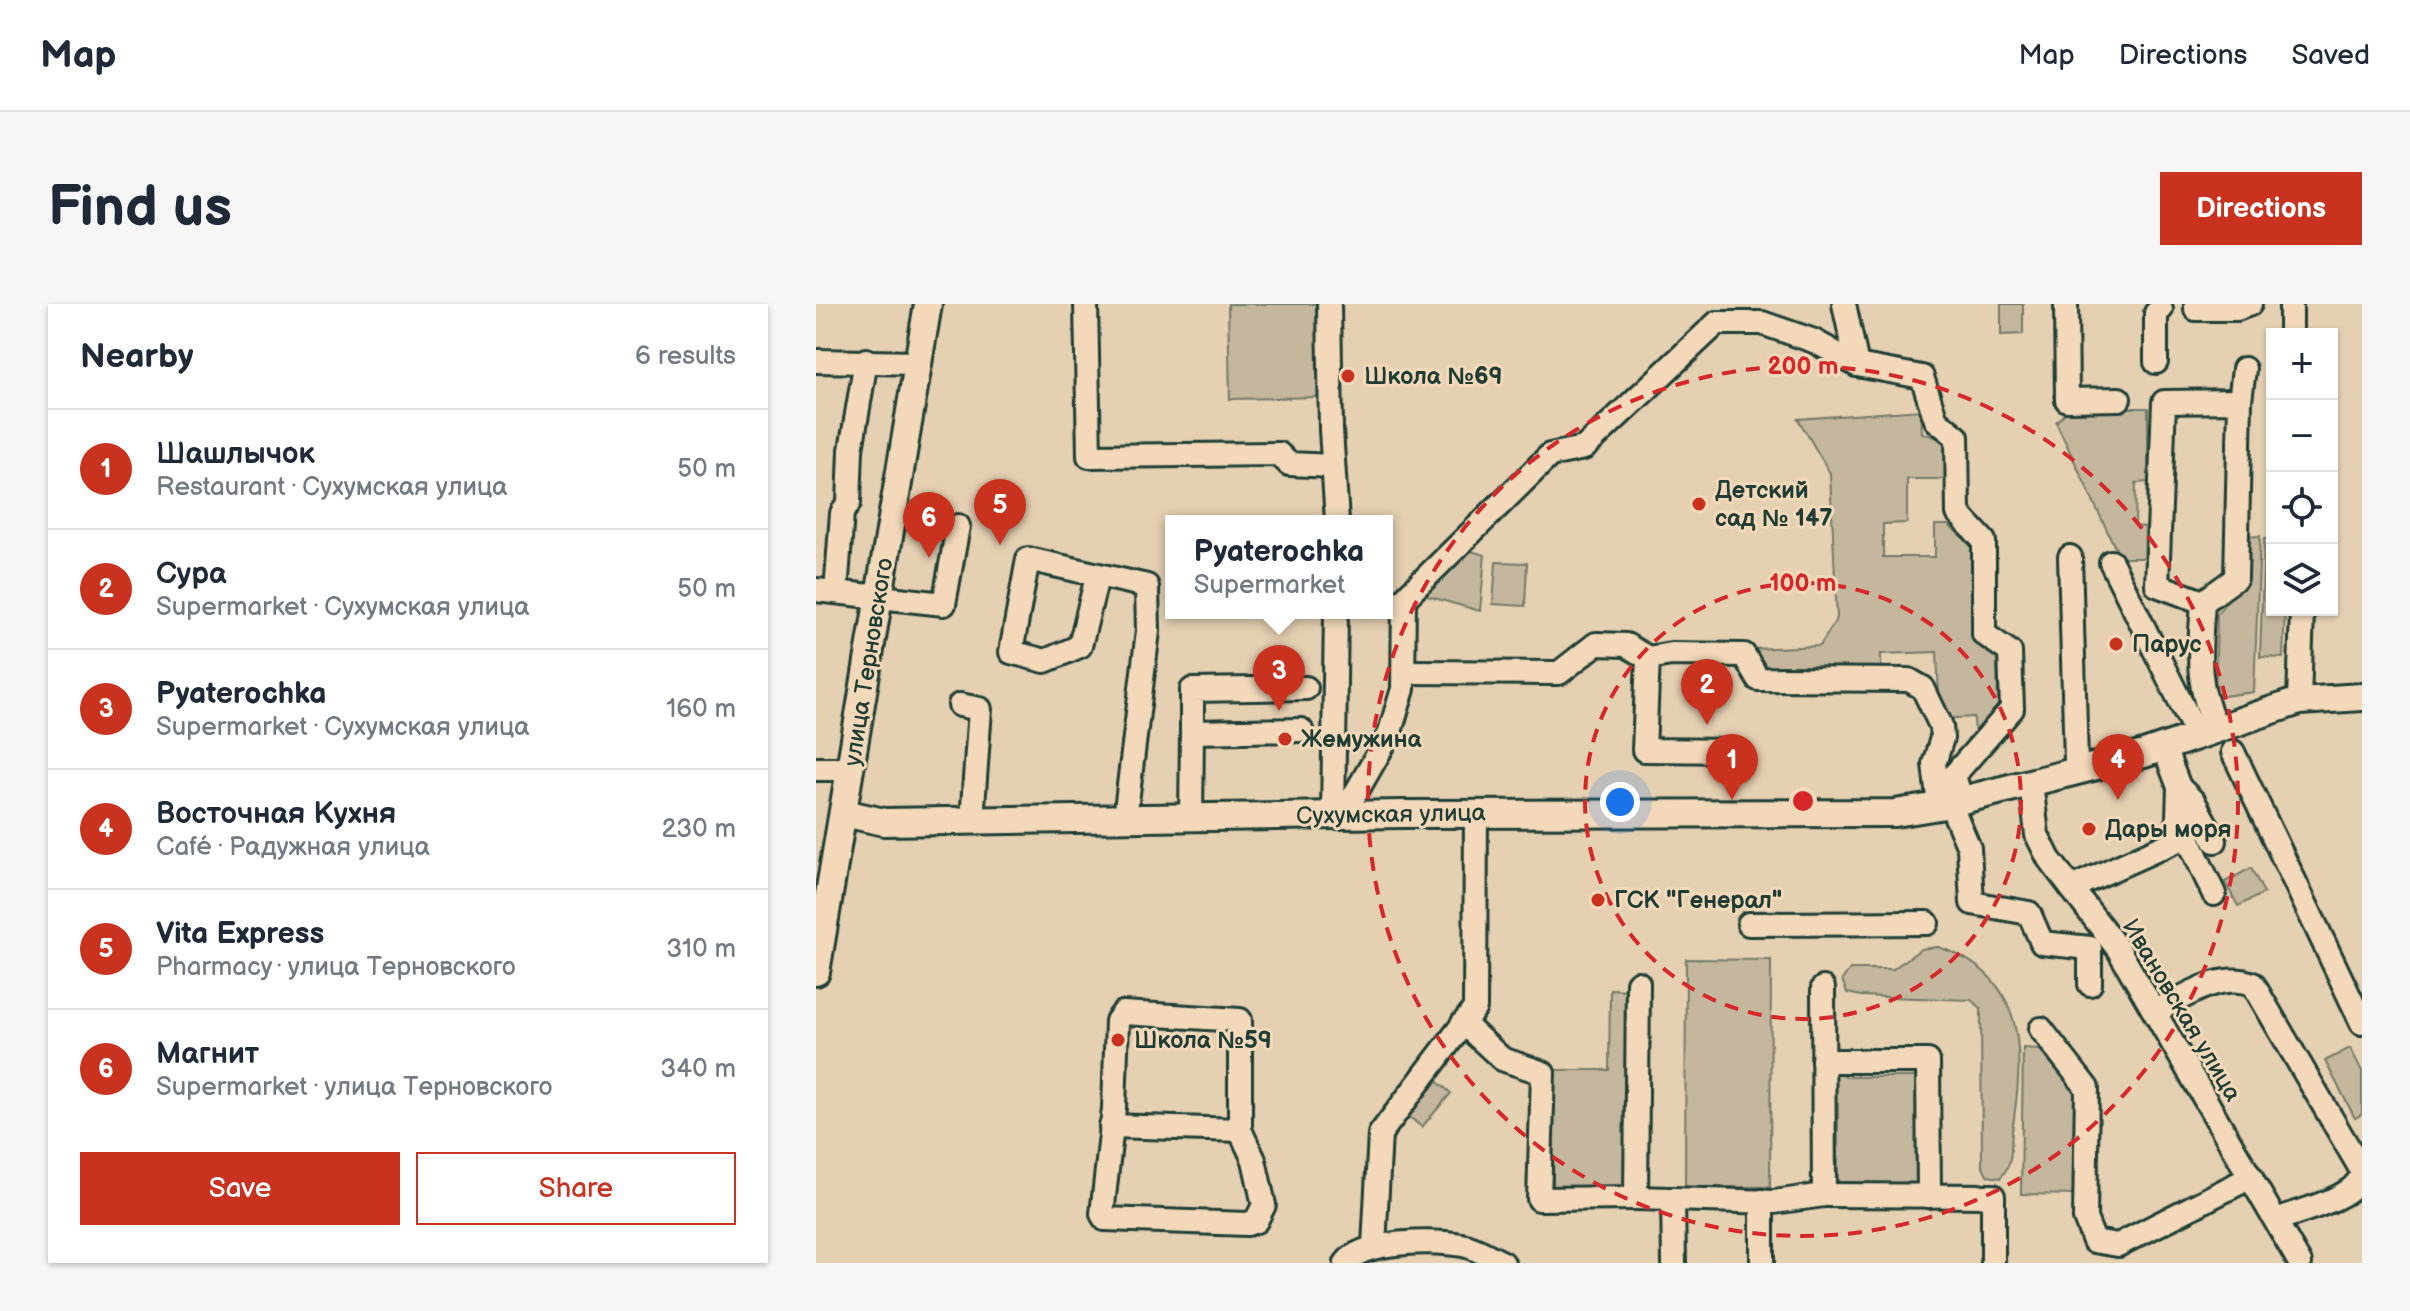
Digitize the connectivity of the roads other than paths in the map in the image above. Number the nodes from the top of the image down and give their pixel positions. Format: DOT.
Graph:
graph roads {
  1 [pos="928,304"];
  2 [pos="1086,304"];
  3 [pos="1329,304"];
  4 [pos="1844,304"];
  5 [pos="2066,304"];
  6 [pos="2250,304"];
  7 [pos="2291,304"];
  8 [pos="2196,306"];
  9 [pos="2161,307"];
  10 [pos="1763,313"];
  11 [pos="2291,328"];
  12 [pos="866,360"];
  13 [pos="816,361"];
  14 [pos="2156,362"];
  15 [pos="920,363"];
  16 [pos="1857,365"];
  17 [pos="2244,369"];
  18 [pos="2119,399"];
  19 [pos="2240,401"];
  20 [pos="1333,466"];
  21 [pos="1337,515"];
  22 [pos="958,526"];
  23 [pos="2070,557"];
  24 [pos="2111,562"];
  25 [pos="1097,577"];
  26 [pos="826,591"];
  27 [pos="877,596"];
  28 [pos="2203,602"];
  29 [pos="2302,616"];
  30 [pos="1336,619"];
  31 [pos="1648,658"];
  32 [pos="1404,672"];
  33 [pos="1306,688"];
  34 [pos="2362,697"];
  35 [pos="2299,701"];
  36 [pos="960,705"];
  37 [pos="1301,730"];
  38 [pos="2207,731"];
  39 [pos="1192,732"];
  40 [pos="2164,748"];
  41 [pos="1736,751"];
  42 [pos="2233,752"];
  43 [pos="2076,761"];
  44 [pos="816,769"];
  45 [pos="851,769"];
  46 [pos="2031,782"];
  47 [pos="2179,787"];
  48 [pos="1950,803"];
  49 [pos="844,813"];
  50 [pos="1476,813"];
  51 [pos="1341,814"];
  52 [pos="1191,817"];
  53 [pos="1125,818"];
  54 [pos="972,820"];
  55 [pos="2187,836"];
  56 [pos="2215,841"];
  57 [pos="2071,888"];
  58 [pos="2214,894"];
  59 [pos="1927,923"];
  60 [pos="1749,924"];
  61 [pos="816,972"];
  62 [pos="1638,983"];
  63 [pos="2090,984"];
  64 [pos="1823,988"];
  65 [pos="2155,1011"];
  66 [pos="1463,1023"];
  67 [pos="2362,1023"];
  68 [pos="2041,1029"];
  69 [pos="1823,1061"];
  70 [pos="1111,1126"];
  71 [pos="1240,1130"];
  72 [pos="2251,1177"];
  73 [pos="1824,1195"];
  74 [pos="1929,1196"];
  75 [pos="1636,1198"];
  76 [pos="1673,1199"];
  77 [pos="1762,1201"];
  78 [pos="2276,1220"];
  79 [pos="1374,1246"];
  80 [pos="1346,1263"];
  81 [pos="1503,1263"];
  82 [pos="1674,1263"];
  83 [pos="1762,1263"];
  84 [pos="1993,1263"];
  85 [pos="2300,1263"];
  1 -- 15 [label="main road, улица Терновского"];
  2 -- 20 [label="street"];
  3 -- 20 [label="street"];
  4 -- 16 [label="street"];
  5 -- 18 [label="street"];
  6 -- 8 [label="street"];
  7 -- 11 [label="street"];
  8 -- 9 [label="street"];
  9 -- 14 [label="street"];
  10 -- 16 [label="street"];
  10 -- 32 [label="street"];
  12 -- 13 [label="street"];
  12 -- 15 [label="street"];
  12 -- 26 [label="street"];
  15 -- 27 [label="main road, улица Терновского"];
  16 -- 48 [label="street"];
  17 -- 19 [label="street"];
  19 -- 28 [label="street"];
  19 -- 28 [label="street"];
  20 -- 21 [label="street"];
  22 -- 27 [label="street"];
  23 -- 43 [label="street"];
  24 -- 38 [label="street"];
  25 -- 25 [label="street"];
  25 -- 53 [label="street"];
  26 -- 27 [label="street"];
  27 -- 45 [label="main road, улица Терновского"];
  28 -- 38 [label="street"];
  29 -- 35 [label="street"];
  30 -- 51 [label="street"];
  31 -- 32 [label="street"];
  31 -- 41 [label="street"];
  31 -- 48 [label="street"];
  32 -- 51 [label="street"];
  33 -- 39 [label="street"];
  34 -- 35 [label="main road, Сухумская улица"];
  35 -- 38 [label="main road, Сухумская улица"];
  36 -- 54 [label="street"];
  37 -- 39 [label="street"];
  38 -- 40 [label="main road, Сухумская улица"];
  39 -- 52 [label="street"];
  40 -- 46 [label="main road, Сухумская улица"];
  40 -- 47 [label="street"];
  42 -- 67 [label="street"];
  44 -- 45 [label="street"];
  45 -- 49 [label="main road, улица Терновского"];
  46 -- 48 [label="main road, Сухумская улица"];
  46 -- 57 [label="street, Ивановская улица"];
  47 -- 55 [label="street"];
  47 -- 56 [label="street"];
  48 -- 50 [label="main road, Сухумская улица"];
  48 -- 63 [label="street"];
  49 -- 54 [label="main road, Сухумская улица"];
  49 -- 61 [label="main road, улица Терновского"];
  50 -- 51 [label="main road, Сухумская улица"];
  50 -- 66 [label="street"];
  51 -- 52 [label="main road, Сухумская улица"];
  52 -- 53 [label="main road, Сухумская улица"];
  53 -- 54 [label="main road, Сухумская улица"];
  55 -- 57 [label="street"];
  55 -- 58 [label="street"];
  57 -- 65 [label="street, Ивановская улица"];
  59 -- 60 [label="street"];
  62 -- 75 [label="street"];
  64 -- 69 [label="street"];
  65 -- 72 [label="street, Ивановская улица"];
  65 -- 78 [label="street"];
  66 -- 75 [label="street"];
  66 -- 79 [label="street"];
  68 -- 72 [label="street"];
  69 -- 73 [label="street"];
  69 -- 74 [label="street"];
  70 -- 71 [label="street"];
  70 -- 71 [label="street"];
  70 -- 71 [label="street"];
  72 -- 78 [label="street, Ивановская улица"];
  73 -- 74 [label="street"];
  73 -- 77 [label="street"];
  74 -- 84 [label="street"];
  75 -- 76 [label="street"];
  76 -- 77 [label="street"];
  76 -- 82 [label="street"];
  77 -- 83 [label="street"];
  78 -- 85 [label="street, Ивановская улица"];
  79 -- 80 [label="street"];
  79 -- 81 [label="street"];
}
